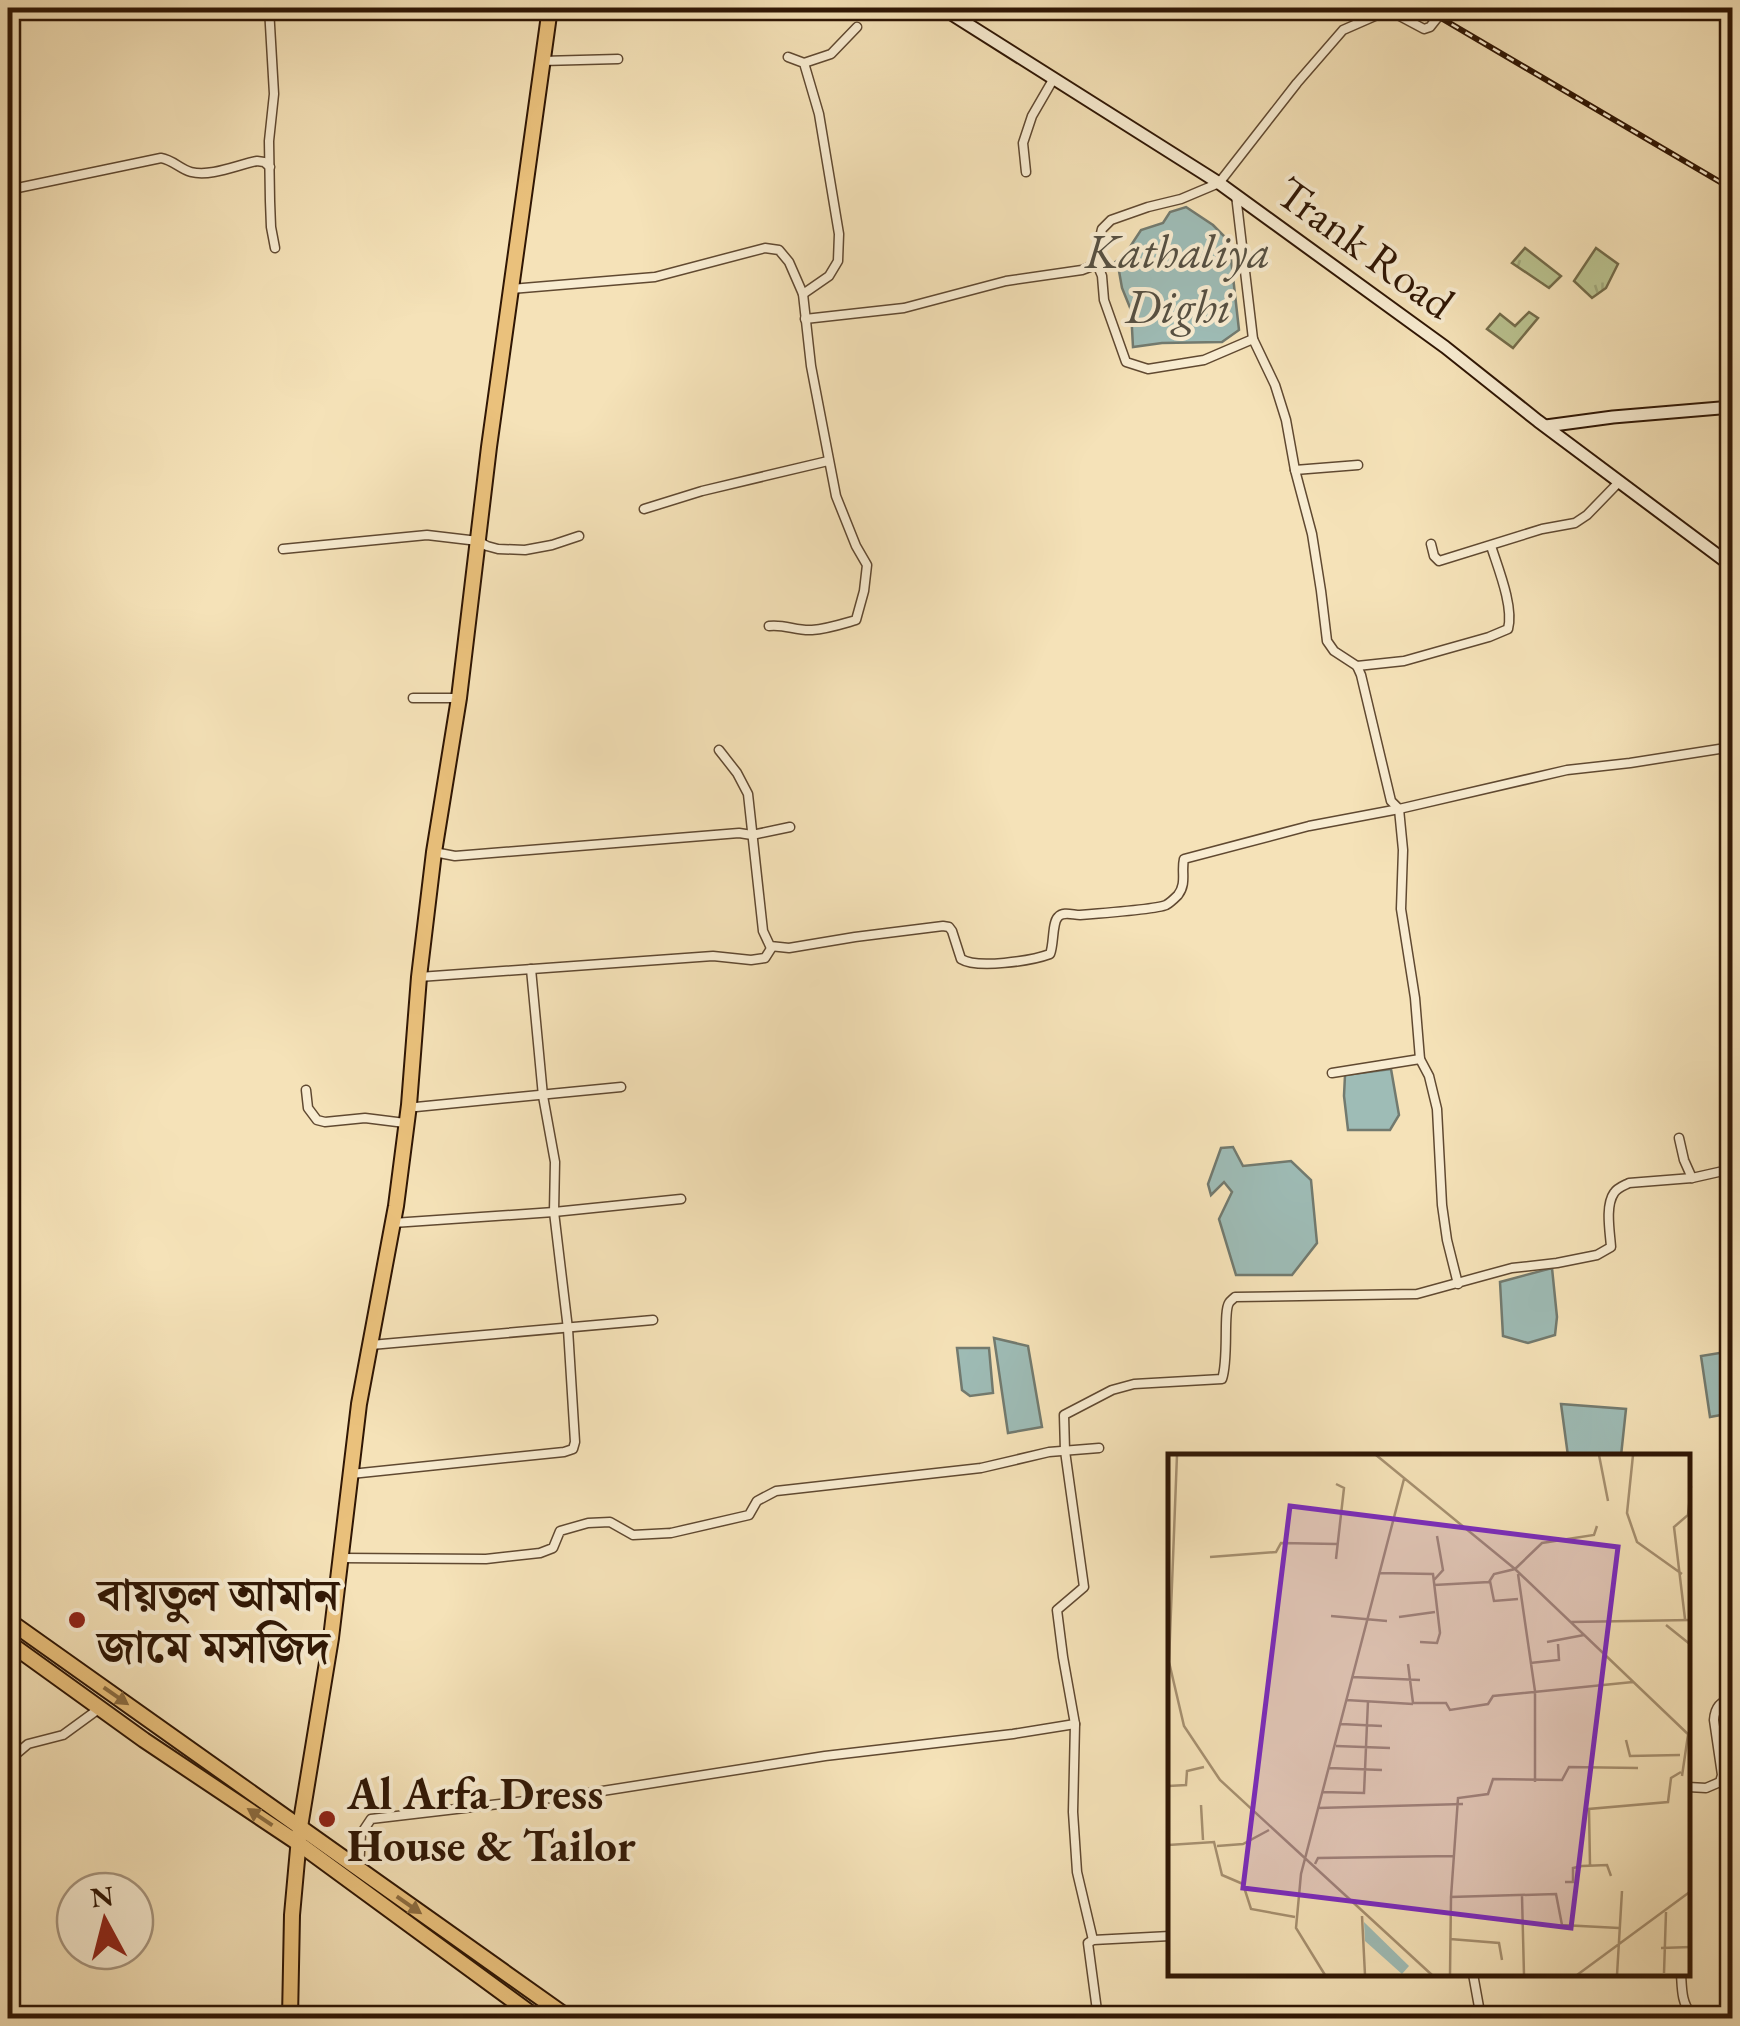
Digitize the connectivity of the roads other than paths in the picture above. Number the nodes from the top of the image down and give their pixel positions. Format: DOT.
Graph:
graph roads {
  1 [pos="270,8"];
  2 [pos="550,8"];
  3 [pos="942,8"];
  4 [pos="1445,8"];
  5 [pos="857,26"];
  6 [pos="788,58"];
  7 [pos="618,59"];
  8 [pos="542,61"];
  9 [pos="804,63"];
  10 [pos="1054,78"];
  11 [pos="270,167"];
  12 [pos="1026,172"];
  13 [pos="1219,183"];
  14 [pos="8,190"];
  15 [pos="1236,195"];
  16 [pos="275,248"];
  17 [pos="1095,259"];
  18 [pos="510,289"];
  19 [pos="803,294"];
  20 [pos="805,319"];
  21 [pos="1252,339"];
  22 [pos="1732,407"];
  23 [pos="1546,426"];
  24 [pos="828,461"];
  25 [pos="1358,464"];
  26 [pos="1295,470"];
  27 [pos="1620,482"];
  28 [pos="644,509"];
  29 [pos="578,536"];
  30 [pos="478,541"];
  31 [pos="1431,544"];
  32 [pos="1491,546"];
  33 [pos="283,549"];
  34 [pos="1732,566"];
  35 [pos="769,626"];
  36 [pos="1356,666"];
  37 [pos="413,698"];
  38 [pos="459,698"];
  39 [pos="1732,747"];
  40 [pos="719,750"];
  41 [pos="1399,810"];
  42 [pos="790,826"];
  43 [pos="752,835"];
  44 [pos="434,852"];
  45 [pos="772,947"];
  46 [pos="531,969"];
  47 [pos="419,976"];
  48 [pos="1420,1059"];
  49 [pos="1332,1073"];
  50 [pos="621,1087"];
  51 [pos="306,1090"];
  52 [pos="543,1096"];
  53 [pos="409,1105"];
  54 [pos="405,1122"];
  55 [pos="1679,1138"];
  56 [pos="1732,1168"];
  57 [pos="1692,1178"];
  58 [pos="681,1199"];
  59 [pos="554,1212"];
  60 [pos="393,1223"];
  61 [pos="1458,1284"];
  62 [pos="652,1320"];
  63 [pos="568,1329"];
  64 [pos="371,1345"];
  65 [pos="1099,1448"];
  66 [pos="1065,1451"];
  67 [pos="351,1474"];
  68 [pos="341,1558"];
  69 [pos="8,1620"];
  70 [pos="8,1642"];
  71 [pos="1732,1698"];
  72 [pos="100,1708"];
  73 [pos="1075,1724"];
  74 [pos="8,1761"];
  75 [pos="1690,1788"];
  76 [pos="299,1835"];
  77 [pos="358,1869"];
  78 [pos="1168,1936"];
  79 [pos="1094,1940"];
  80 [pos="1473,1976"];
  81 [pos="1681,1976"];
  82 [pos="1732,2010"];
  83 [pos="290,2018"];
  84 [pos="536,2018"];
  85 [pos="569,2018"];
  86 [pos="1098,2018"];
  87 [pos="1481,2018"];
  1 -- 11 [label="street"];
  2 -- 8 [label="highway"];
  3 -- 10 [label="main road, Trank Road"];
  4 -- 13 [label="street"];
  5 -- 9 [label="street"];
  6 -- 9 [label="street"];
  7 -- 8 [label="street"];
  8 -- 18 [label="highway"];
  9 -- 19 [label="street"];
  10 -- 12 [label="street"];
  10 -- 13 [label="main road, Trank Road"];
  11 -- 14 [label="street"];
  11 -- 16 [label="street"];
  13 -- 15 [label="main road, Trank Road"];
  13 -- 17 [label="street"];
  15 -- 21 [label="street"];
  15 -- 23 [label="main road, Trank Road"];
  17 -- 20 [label="street"];
  17 -- 21 [label="street"];
  18 -- 19 [label="street"];
  18 -- 30 [label="highway"];
  19 -- 20 [label="street"];
  20 -- 24 [label="street"];
  21 -- 26 [label="street"];
  22 -- 23 [label="main road"];
  23 -- 27 [label="main road, Trank Road"];
  24 -- 28 [label="street"];
  24 -- 35 [label="street"];
  25 -- 26 [label="street"];
  26 -- 36 [label="street"];
  27 -- 32 [label="street"];
  27 -- 34 [label="main road, Trank Road"];
  29 -- 30 [label="street"];
  30 -- 33 [label="street"];
  30 -- 38 [label="highway"];
  31 -- 32 [label="street"];
  32 -- 36 [label="street"];
  36 -- 41 [label="street"];
  37 -- 38 [label="street"];
  38 -- 44 [label="highway"];
  39 -- 41 [label="street"];
  40 -- 43 [label="street"];
  41 -- 45 [label="street"];
  41 -- 48 [label="street"];
  42 -- 43 [label="street"];
  43 -- 44 [label="street"];
  43 -- 45 [label="street"];
  44 -- 47 [label="highway"];
  45 -- 46 [label="street"];
  46 -- 47 [label="street"];
  46 -- 52 [label="street"];
  47 -- 53 [label="highway"];
  48 -- 49 [label="street"];
  48 -- 61 [label="street"];
  50 -- 52 [label="street"];
  51 -- 54 [label="street"];
  52 -- 53 [label="street"];
  52 -- 59 [label="street"];
  53 -- 54 [label="highway"];
  54 -- 60 [label="highway"];
  55 -- 57 [label="street"];
  56 -- 57 [label="street"];
  57 -- 61 [label="street"];
  58 -- 59 [label="street"];
  59 -- 60 [label="street"];
  59 -- 63 [label="street"];
  60 -- 64 [label="highway"];
  61 -- 66 [label="street"];
  62 -- 63 [label="street"];
  63 -- 64 [label="street"];
  63 -- 67 [label="street"];
  64 -- 67 [label="highway"];
  65 -- 66 [label="street"];
  66 -- 68 [label="street"];
  66 -- 73 [label="street"];
  67 -- 68 [label="highway"];
  68 -- 76 [label="highway"];
  69 -- 76 [label="highway, one-way"];
  70 -- 72 [label="highway"];
  71 -- 75 [label="street"];
  72 -- 74 [label="street"];
  76 -- 72 [label="highway, one-way"];
  73 -- 77 [label="street"];
  73 -- 79 [label="street"];
  76 -- 77 [label="highway"];
  76 -- 83 [label="highway"];
  76 -- 84 [label="highway"];
  77 -- 85 [label="highway, one-way"];
  78 -- 79 [label="street"];
  79 -- 86 [label="street"];
  80 -- 87 [label="street"];
  81 -- 82 [label="street"];
}
